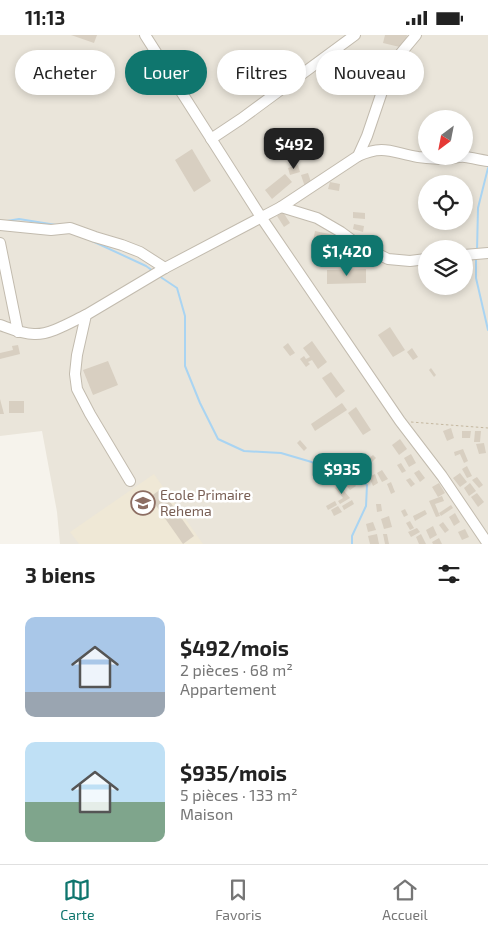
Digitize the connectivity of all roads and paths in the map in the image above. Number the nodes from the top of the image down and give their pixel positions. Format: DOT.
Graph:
graph roads {
  1 [pos="145,35"];
  2 [pos="355,35"];
  3 [pos="416,35"];
  4 [pos="211,139"];
  5 [pos="358,156"];
  6 [pos="488,161"];
  7 [pos="280,207"];
  8 [pos="261,217"];
  9 [pos="0,225"];
  10 [pos="0,243"];
  11 [pos="488,253"];
  12 [pos="473,254"];
  13 [pos="418,260"];
  14 [pos="165,268"];
  15 [pos="86,315"];
  16 [pos="0,325"];
  17 [pos="18,332"];
  18 [pos="400,421"];
  19 [pos="488,428"];
  20 [pos="130,481"];
  21 [pos="488,544"];
  1 -- 4 [label="street"];
  2 -- 4 [label="street"];
  3 -- 5 [label="street"];
  4 -- 8 [label="street"];
  5 -- 6 [label="street"];
  5 -- 7 [label="street"];
  7 -- 8 [label="street"];
  7 -- 13 [label="street"];
  8 -- 14 [label="street"];
  8 -- 18 [label="street"];
  9 -- 14 [label="street"];
  10 -- 17 [label="street"];
  11 -- 12 [label="street"];
  14 -- 15 [label="street"];
  15 -- 17 [label="street"];
  15 -- 20 [label="street"];
  16 -- 17 [label="street"];
  18 -- 19 [label="path"];
  18 -- 21 [label="street"];
}
